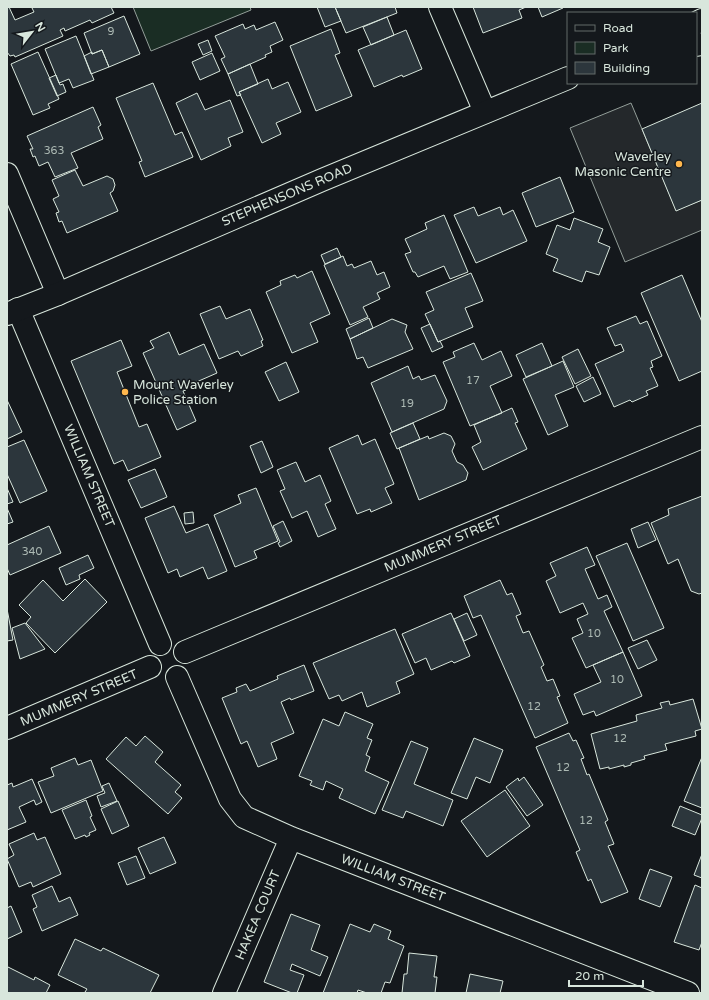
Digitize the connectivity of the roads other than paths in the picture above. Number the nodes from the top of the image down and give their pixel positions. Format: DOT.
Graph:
graph roads {
  1 [pos="440,7"];
  2 [pos="567,78"];
  3 [pos="485,112"];
  4 [pos="7,174"];
  5 [pos="58,294"];
  6 [pos="13,311"];
  7 [pos="702,436"];
  8 [pos="160,644"];
  9 [pos="184,652"];
  10 [pos="150,667"];
  11 [pos="176,677"];
  12 [pos="7,728"];
  13 [pos="291,838"];
  14 [pos="224,993"];
  15 [pos="688,993"];
  1 -- 3 [label="street"];
  2 -- 3 [label="street, STEPHENSONS ROAD"];
  3 -- 5 [label="street, STEPHENSONS ROAD"];
  4 -- 5 [label="street"];
  5 -- 6 [label="street, STEPHENSONS ROAD"];
  6 -- 8 [label="street, WILLIAM STREET"];
  7 -- 9 [label="street, MUMMERY STREET"];
  8 -- 9 [label="street"];
  8 -- 10 [label="street"];
  9 -- 11 [label="street"];
  10 -- 11 [label="street"];
  10 -- 12 [label="street, MUMMERY STREET"];
  11 -- 13 [label="street, WILLIAM STREET"];
  13 -- 14 [label="street, HAKEA COURT"];
  13 -- 15 [label="street, WILLIAM STREET"];
}
